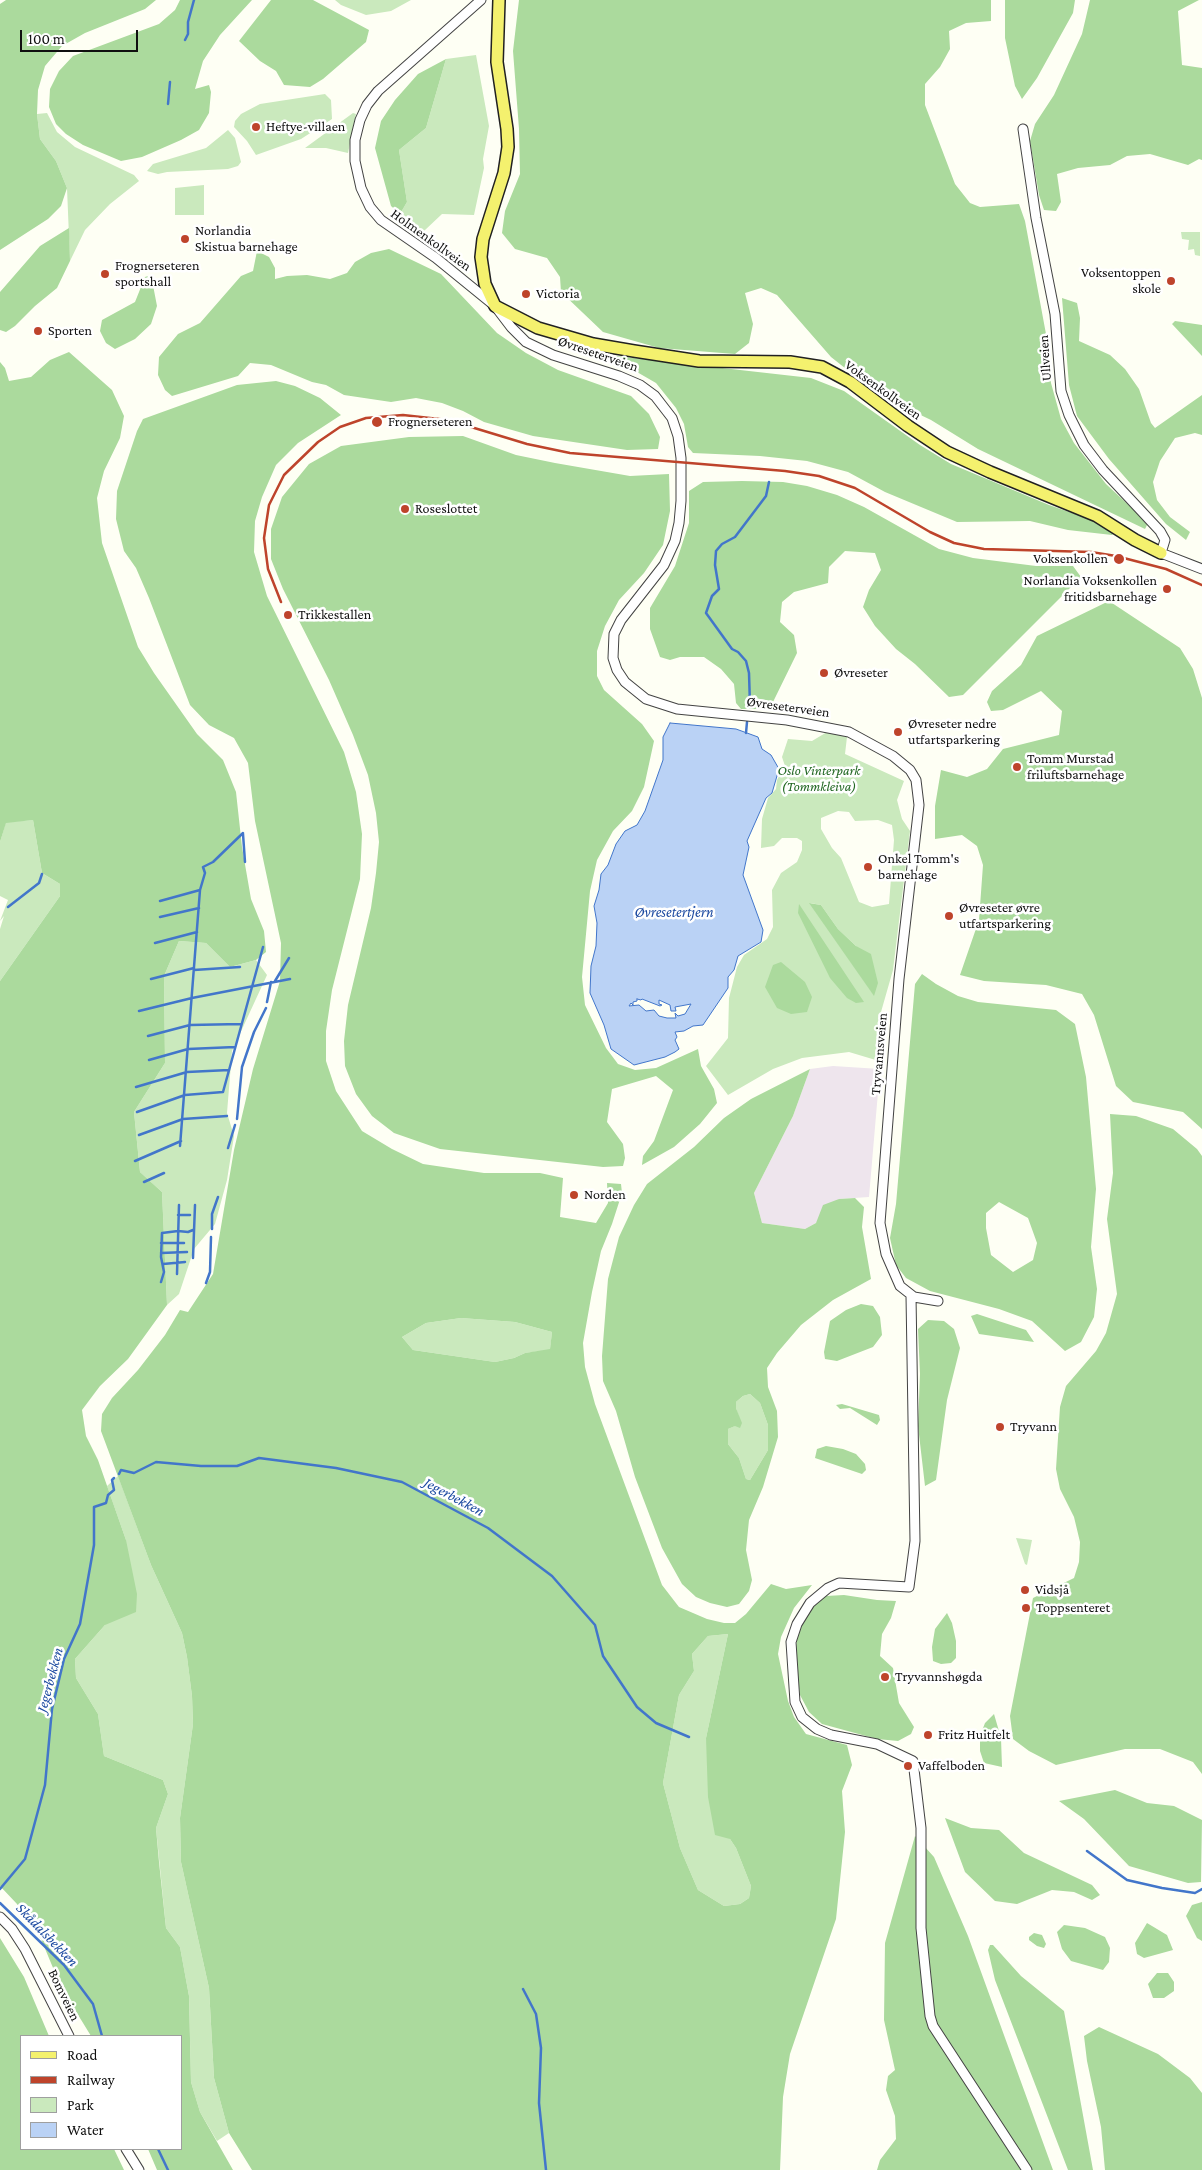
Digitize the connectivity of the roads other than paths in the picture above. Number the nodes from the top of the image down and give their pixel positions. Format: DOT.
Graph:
graph roads {
  1 [pos="481,0"];
  2 [pos="498,0"];
  3 [pos="1023,129"];
  4 [pos="495,306"];
  5 [pos="1161,553"];
  6 [pos="1202,569"];
  7 [pos="916,780"];
  8 [pos="911,1296"];
  9 [pos="938,1301"];
  10 [pos="0,1916"];
  11 [pos="68,2035"];
  12 [pos="127,2150"];
  13 [pos="139,2170"];
  14 [pos="1027,2170"];
  1 -- 4 [label="street, Holmenkollveien"];
  2 -- 4 [label="main road, Øvreseterveien"];
  3 -- 5 [label="street, Ullveien"];
  4 -- 5 [label="main road, Voksenkollveien"];
  4 -- 7 [label="street, Øvreseterveien"];
  5 -- 6 [label="street, Voksenkollveien"];
  7 -- 8 [label="street, Tryvannsveien"];
  8 -- 9 [label="street"];
  8 -- 14 [label="street"];
  10 -- 11 [label="street, Bomveien"];
  12 -- 13 [label="street"];
}
